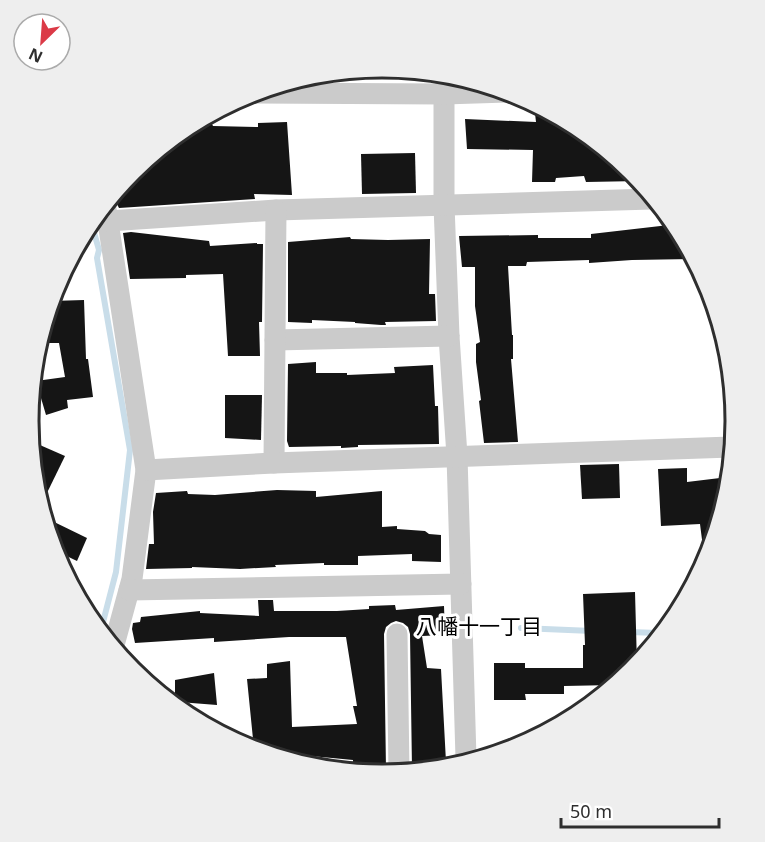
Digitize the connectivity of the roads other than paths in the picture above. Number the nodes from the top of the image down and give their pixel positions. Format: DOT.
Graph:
graph roads {
  1 [pos="446,87"];
  2 [pos="471,89"];
  3 [pos="285,92"];
  4 [pos="644,199"];
  5 [pos="444,205"];
  6 [pos="276,210"];
  7 [pos="107,215"];
  8 [pos="449,336"];
  9 [pos="275,340"];
  10 [pos="725,447"];
  11 [pos="457,456"];
  12 [pos="274,463"];
  13 [pos="146,470"];
  14 [pos="461,584"];
  15 [pos="129,590"];
  16 [pos="397,634"];
  17 [pos="116,637"];
  18 [pos="466,754"];
  19 [pos="399,764"];
  1 -- 2 [label="street"];
  1 -- 3 [label="street"];
  1 -- 5 [label="street"];
  4 -- 5 [label="street"];
  5 -- 6 [label="street"];
  5 -- 8 [label="street"];
  6 -- 7 [label="street"];
  6 -- 9 [label="street"];
  7 -- 13 [label="street"];
  8 -- 9 [label="street"];
  8 -- 11 [label="street"];
  9 -- 12 [label="street"];
  10 -- 11 [label="street"];
  11 -- 12 [label="street"];
  11 -- 14 [label="street"];
  12 -- 13 [label="street"];
  13 -- 15 [label="street"];
  14 -- 15 [label="street"];
  14 -- 18 [label="street"];
  15 -- 17 [label="street"];
  16 -- 19 [label="street"];
}
